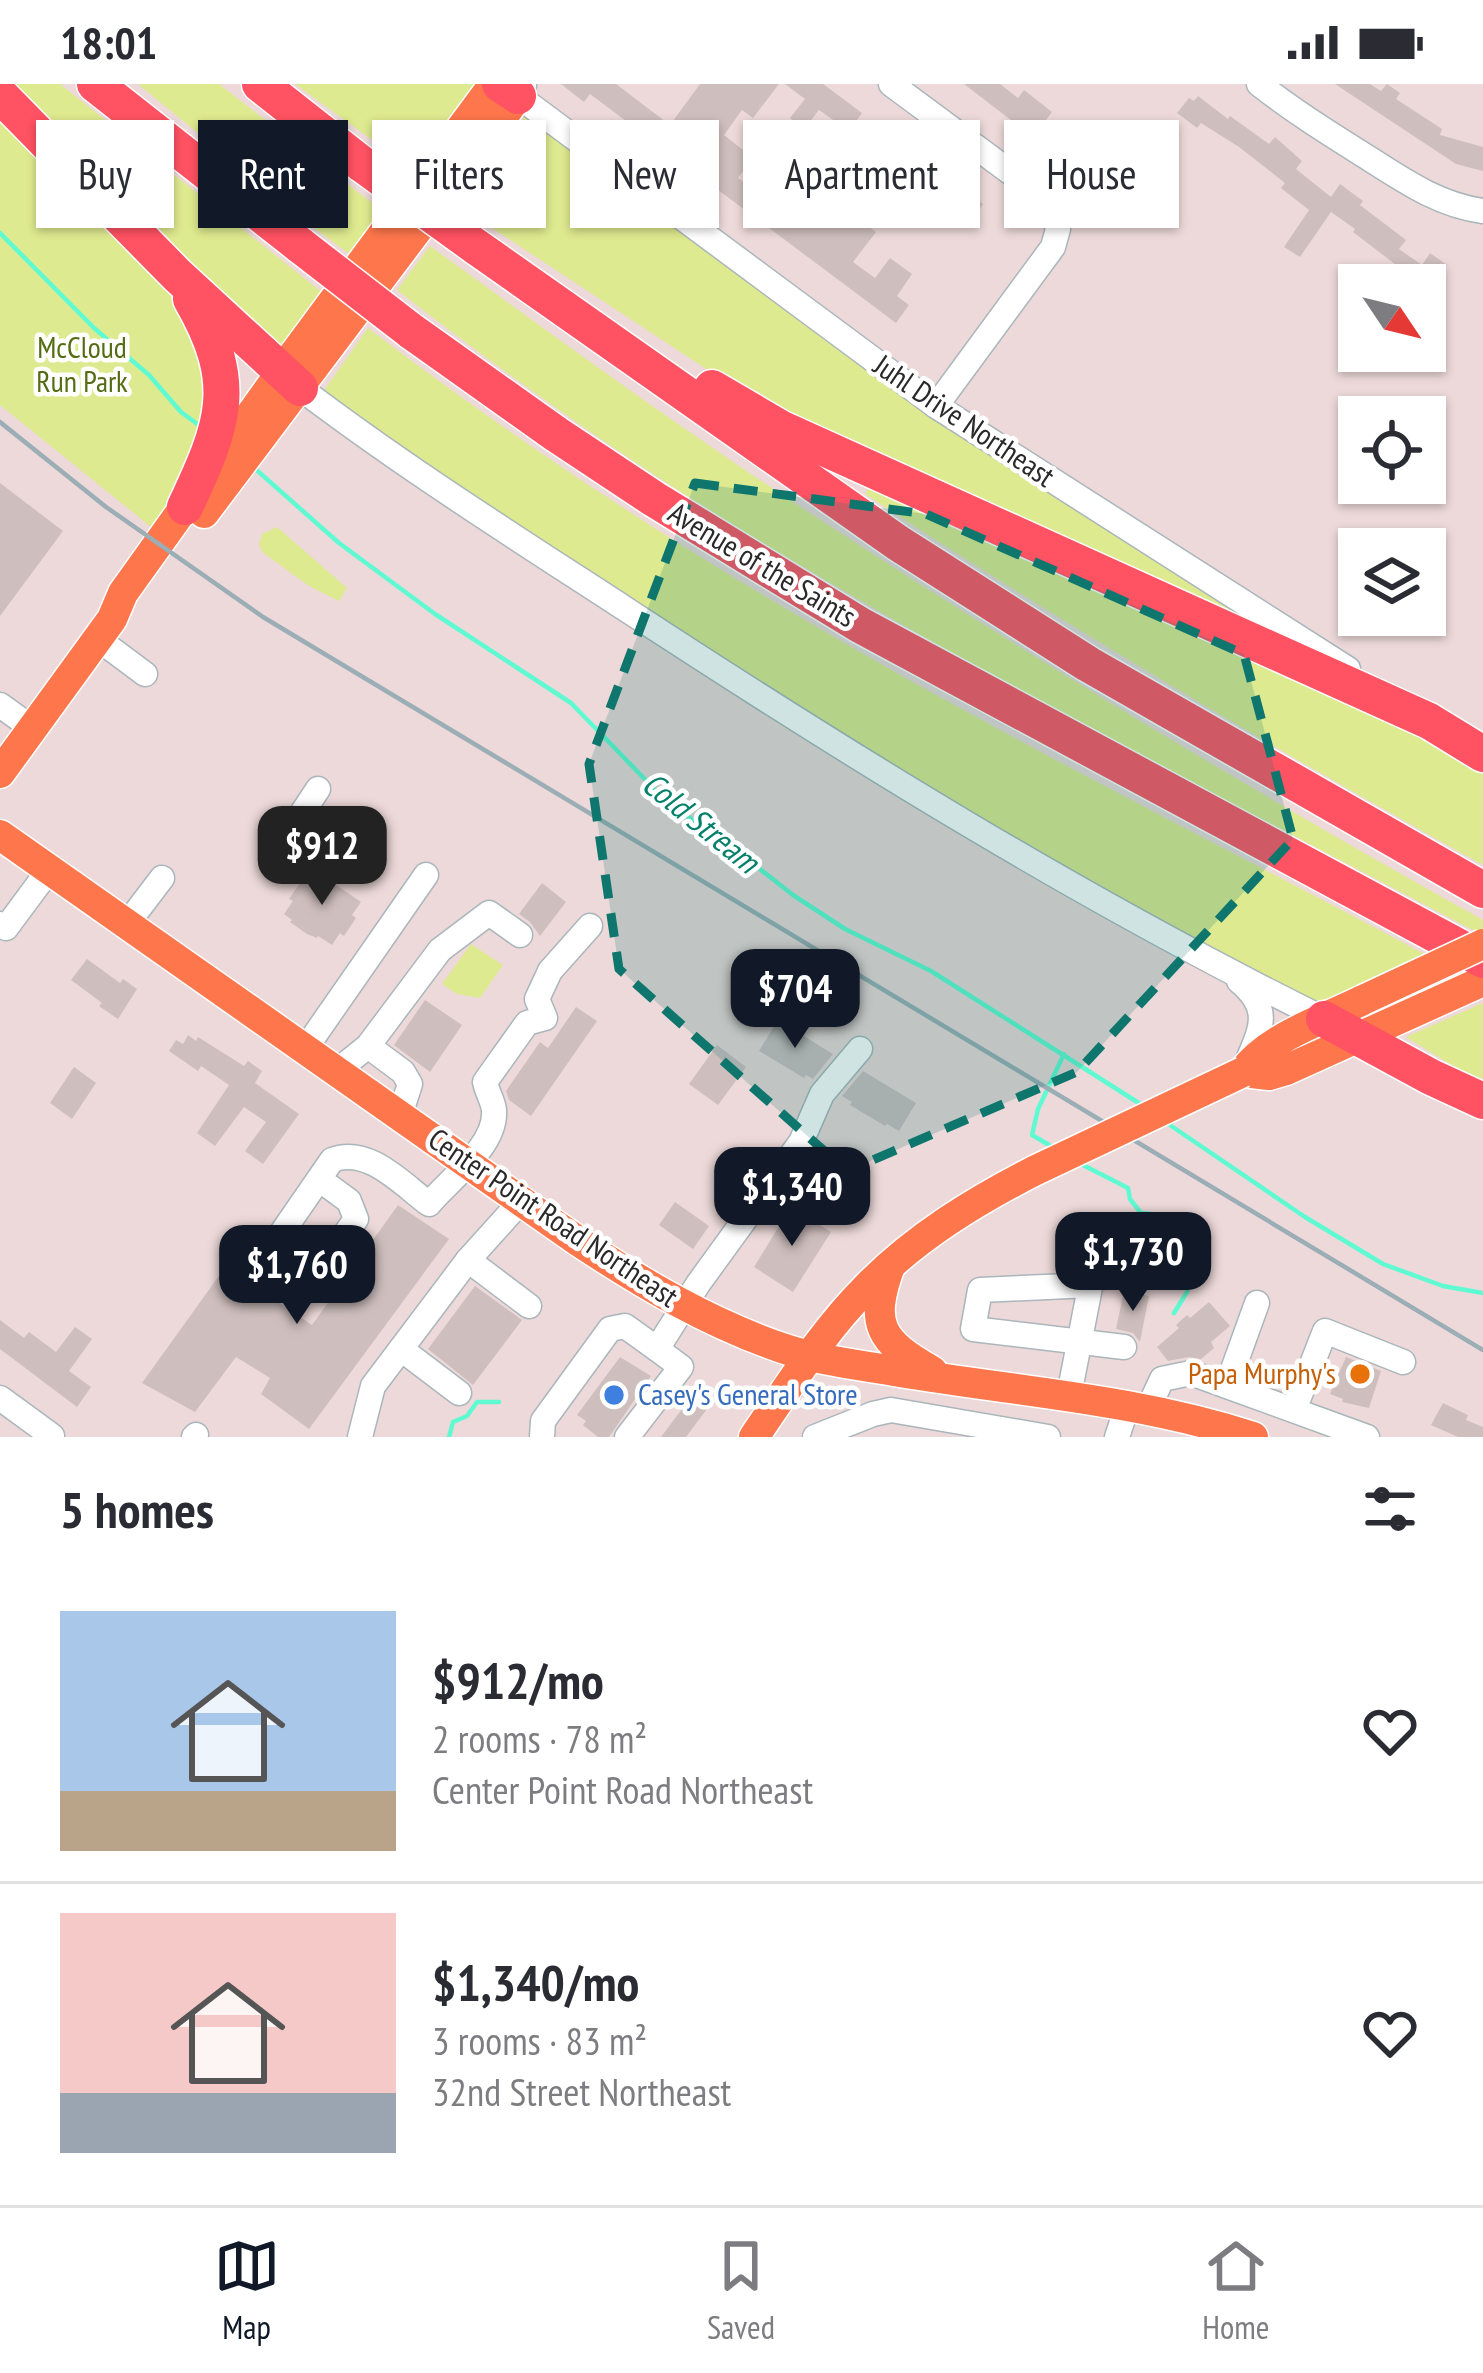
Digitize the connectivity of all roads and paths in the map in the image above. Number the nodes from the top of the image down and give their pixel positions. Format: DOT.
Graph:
graph roads {
  1 [pos="95,84"];
  2 [pos="260,84"];
  3 [pos="891,84"];
  4 [pos="1259,84"];
  5 [pos="509,87"];
  6 [pos="0,95"];
  7 [pos="1483,211"];
  8 [pos="177,275"];
  9 [pos="537,288"];
  10 [pos="290,380"];
  11 [pos="936,406"];
  12 [pos="238,432"];
  13 [pos="211,478"];
  14 [pos="185,507"];
  15 [pos="105,629"];
  16 [pos="145,674"];
  17 [pos="0,705"];
  18 [pos="1429,721"];
  19 [pos="32,728"];
  20 [pos="1483,754"];
  21 [pos="0,773"];
  22 [pos="318,789"];
  23 [pos="0,835"];
  24 [pos="303,850"];
  25 [pos="49,870"];
  26 [pos="426,875"];
  27 [pos="162,878"];
  28 [pos="1483,890"];
  29 [pos="0,924"];
  30 [pos="127,924"];
  31 [pos="590,926"];
  32 [pos="520,935"];
  33 [pos="1483,944"];
  34 [pos="1483,959"];
  35 [pos="1222,968"];
  36 [pos="1483,981"];
  37 [pos="1324,1019"];
  38 [pos="1360,1038"];
  39 [pos="368,1046"];
  40 [pos="305,1049"];
  41 [pos="860,1049"];
  42 [pos="337,1072"];
  43 [pos="1243,1072"];
  44 [pos="1483,1101"];
  45 [pos="400,1115"];
  46 [pos="470,1163"];
  47 [pos="319,1179"];
  48 [pos="522,1200"];
  49 [pos="468,1260"];
  50 [pos="891,1265"];
  51 [pos="1129,1274"];
  52 [pos="1090,1285"];
  53 [pos="1257,1303"];
  54 [pos="529,1306"];
  55 [pos="685,1306"];
  56 [pos="1080,1339"];
  57 [pos="1124,1347"];
  58 [pos="401,1349"];
  59 [pos="657,1349"];
  60 [pos="812,1356"];
  61 [pos="1403,1362"];
  62 [pos="947,1380"];
  63 [pos="1240,1390"];
  64 [pos="459,1393"];
  65 [pos="1063,1394"];
  66 [pos="0,1398"];
  67 [pos="1138,1407"];
  68 [pos="1294,1410"];
  69 [pos="1184,1428"];
  70 [pos="1245,1435"];
  71 [pos="52,1436"];
  72 [pos="360,1437"];
  73 [pos="542,1437"];
  74 [pos="627,1437"];
  75 [pos="754,1437"];
  76 [pos="815,1437"];
  77 [pos="1048,1437"];
  78 [pos="1117,1437"];
  79 [pos="1367,1437"];
  1 -- 34 [label="highway, Avenue of the Saints, bridge"];
  2 -- 9 [label="highway, bridge"];
  3 -- 11 [label="street"];
  4 -- 7 [label="street"];
  5 -- 10 [label="main road"];
  5 -- 11 [label="street, Juhl Drive Northeast"];
  6 -- 8 [label="highway"];
  8 -- 10 [label="highway"];
  8 -- 12 [label="highway"];
  9 -- 18 [label="highway"];
  9 -- 28 [label="highway"];
  10 -- 12 [label="main road"];
  10 -- 35 [label="street"];
  11 -- 18 [label="street, Juhl Drive Northeast"];
  12 -- 13 [label="highway"];
  13 -- 14 [label="highway"];
  13 -- 15 [label="main road"];
  14 -- 15 [label="main road"];
  15 -- 16 [label="street"];
  15 -- 19 [label="main road"];
  17 -- 19 [label="street"];
  18 -- 20 [label="highway"];
  19 -- 21 [label="main road"];
  22 -- 24 [label="street"];
  23 -- 25 [label="main road, Center Point Road Northeast"];
  25 -- 29 [label="street"];
  25 -- 30 [label="main road, Center Point Road Northeast"];
  26 -- 40 [label="street"];
  27 -- 30 [label="street"];
  30 -- 40 [label="main road, Center Point Road Northeast"];
  31 -- 46 [label="street"];
  32 -- 39 [label="street"];
  33 -- 37 [label="main road, bridge"];
  35 -- 37 [label="street"];
  35 -- 43 [label="street"];
  36 -- 38 [label="main road"];
  37 -- 38 [label="highway"];
  37 -- 43 [label="main road"];
  38 -- 43 [label="main road"];
  38 -- 44 [label="highway"];
  39 -- 42 [label="street"];
  39 -- 45 [label="street"];
  40 -- 42 [label="main road, Center Point Road Northeast"];
  41 -- 55 [label="street"];
  42 -- 45 [label="main road, Center Point Road Northeast"];
  43 -- 50 [label="main road, bridge"];
  45 -- 46 [label="main road, Center Point Road Northeast"];
  46 -- 47 [label="street"];
  46 -- 48 [label="main road, Center Point Road Northeast"];
  48 -- 49 [label="street"];
  48 -- 55 [label="main road, Center Point Road Northeast"];
  49 -- 54 [label="street"];
  49 -- 58 [label="street"];
  50 -- 60 [label="main road"];
  50 -- 62 [label="main road"];
  51 -- 52 [label="street"];
  52 -- 56 [label="street"];
  52 -- 56 [label="street"];
  53 -- 63 [label="street"];
  55 -- 59 [label="street"];
  55 -- 60 [label="main road, Center Point Road Northeast"];
  56 -- 57 [label="street"];
  56 -- 65 [label="street"];
  58 -- 64 [label="street"];
  58 -- 72 [label="street"];
  59 -- 73 [label="street"];
  59 -- 74 [label="street"];
  60 -- 62 [label="main road, Center Point Road Northeast"];
  60 -- 75 [label="main road"];
  61 -- 68 [label="street"];
  62 -- 65 [label="main road, Center Point Road Northeast"];
  63 -- 67 [label="street"];
  63 -- 68 [label="street"];
  63 -- 70 [label="street"];
  65 -- 67 [label="main road, Center Point Road Northeast"];
  65 -- 77 [label="street"];
  66 -- 71 [label="street"];
  67 -- 69 [label="main road, Center Point Road Northeast"];
  67 -- 78 [label="street"];
  68 -- 79 [label="street"];
  69 -- 70 [label="main road, Center Point Road Northeast"];
  76 -- 77 [label="street"];
}
